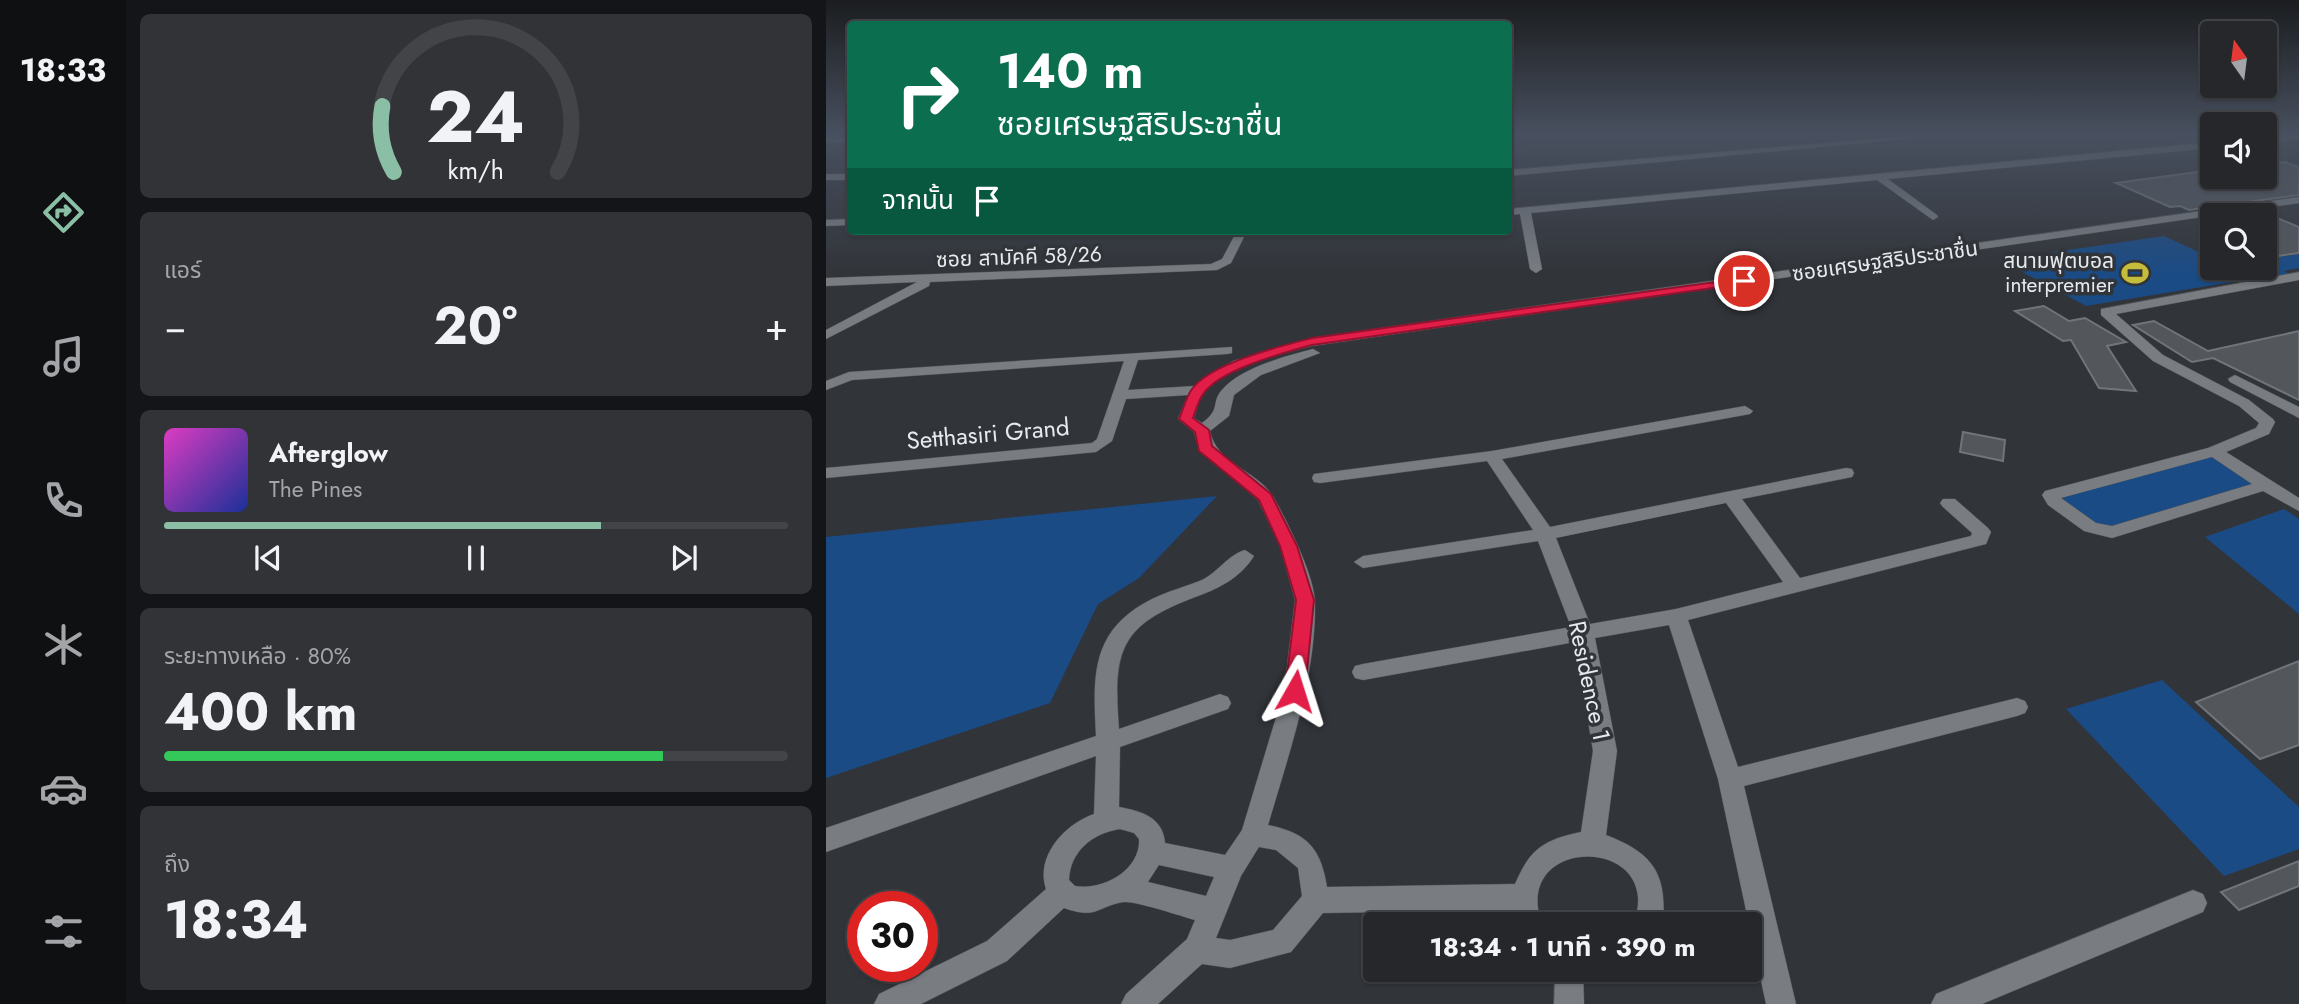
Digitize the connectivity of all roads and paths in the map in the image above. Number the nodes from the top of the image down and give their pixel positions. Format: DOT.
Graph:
graph roads {
  1 [pos="1850,180"];
  2 [pos="1884,180"];
  3 [pos="2299,200"];
  4 [pos="2299,209"];
  5 [pos="1525,211"];
  6 [pos="1512,212"];
  7 [pos="2277,212"];
  8 [pos="1933,217"];
  9 [pos="847,222"];
  10 [pos="826,223"];
  11 [pos="2200,224"];
  12 [pos="1240,235"];
  13 [pos="1536,269"];
  14 [pos="2299,276"];
  15 [pos="930,280"];
  16 [pos="826,282"];
  17 [pos="826,335"];
  18 [pos="1227,350"];
  19 [pos="1132,356"];
  20 [pos="2235,379"];
  21 [pos="826,386"];
  22 [pos="1198,390"];
  23 [pos="1118,396"];
  24 [pos="1745,411"];
  25 [pos="2299,413"];
  26 [pos="1202,430"];
  27 [pos="2214,451"];
  28 [pos="1492,456"];
  29 [pos="826,473"];
  30 [pos="1846,473"];
  31 [pos="1320,478"];
  32 [pos="2266,485"];
  33 [pos="1730,496"];
  34 [pos="1949,503"];
  35 [pos="2299,506"];
  36 [pos="1545,534"];
  37 [pos="1245,556"];
  38 [pos="1363,562"];
  39 [pos="1795,585"];
  40 [pos="1676,616"];
  41 [pos="1584,634"];
  42 [pos="1363,671"];
  43 [pos="1220,703"];
  44 [pos="2017,707"];
  45 [pos="1108,742"];
  46 [pos="1730,779"];
  47 [pos="1106,820"];
  48 [pos="1253,834"];
  49 [pos="826,840"];
  50 [pos="1592,843"];
  51 [pos="1153,852"];
  52 [pos="1231,869"];
  53 [pos="1124,889"];
  54 [pos="1062,892"];
  55 [pos="1524,897"];
  56 [pos="1316,900"];
  57 [pos="2193,902"];
  58 [pos="1213,911"];
  59 [pos="1526,912"];
  60 [pos="1652,912"];
  61 [pos="1197,949"];
  62 [pos="1569,982"];
  63 [pos="889,1004"];
  64 [pos="1136,1004"];
  65 [pos="1569,1004"];
  66 [pos="1781,1004"];
  67 [pos="1946,1004"];
  1 -- 5 [label="street"];
  2 -- 8 [label="street"];
  3 -- 22 [label="street, ซอยเศรษฐสิริประชาชื่น"];
  4 -- 7 [label="street"];
  5 -- 6 [label="street"];
  5 -- 13 [label="street"];
  9 -- 10 [label="street"];
  11 -- 26 [label="street, ซอยเศรษฐสิริประชาชื่น"];
  12 -- 15 [label="street, ซอย สามัคคี 58/26"];
  14 -- 27 [label="street"];
  15 -- 16 [label="street, ซอย สามัคคี 58/26"];
  15 -- 17 [label="street"];
  18 -- 19 [label="street"];
  19 -- 21 [label="street"];
  19 -- 23 [label="street, Setthasiri Grand"];
  20 -- 25 [label="street"];
  22 -- 23 [label="street"];
  22 -- 26 [label="street"];
  23 -- 29 [label="street, Setthasiri Grand"];
  24 -- 28 [label="street"];
  26 -- 48 [label="street"];
  27 -- 32 [label="street"];
  27 -- 32 [label="street"];
  28 -- 31 [label="street"];
  28 -- 36 [label="street, Residence 1"];
  30 -- 33 [label="street"];
  32 -- 35 [label="street"];
  33 -- 36 [label="street"];
  33 -- 39 [label="street"];
  34 -- 39 [label="street"];
  36 -- 38 [label="street"];
  36 -- 41 [label="street, Residence 1"];
  37 -- 45 [label="street"];
  39 -- 40 [label="street"];
  40 -- 41 [label="street"];
  40 -- 46 [label="street"];
  41 -- 42 [label="street"];
  41 -- 50 [label="street, Residence 1"];
  43 -- 45 [label="street"];
  44 -- 46 [label="street"];
  45 -- 47 [label="street"];
  45 -- 49 [label="street"];
  46 -- 66 [label="street"];
  47 -- 51 [label="street"];
  47 -- 54 [label="street"];
  48 -- 52 [label="street"];
  48 -- 56 [label="street"];
  50 -- 55 [label="street"];
  50 -- 60 [label="street"];
  51 -- 52 [label="street"];
  51 -- 53 [label="street"];
  52 -- 58 [label="street"];
  53 -- 54 [label="street"];
  53 -- 58 [label="street"];
  54 -- 63 [label="street"];
  55 -- 56 [label="street"];
  55 -- 59 [label="street"];
  56 -- 61 [label="street"];
  57 -- 67 [label="street"];
  58 -- 61 [label="street"];
  61 -- 64 [label="street"];
  62 -- 65 [label="street"];
}
